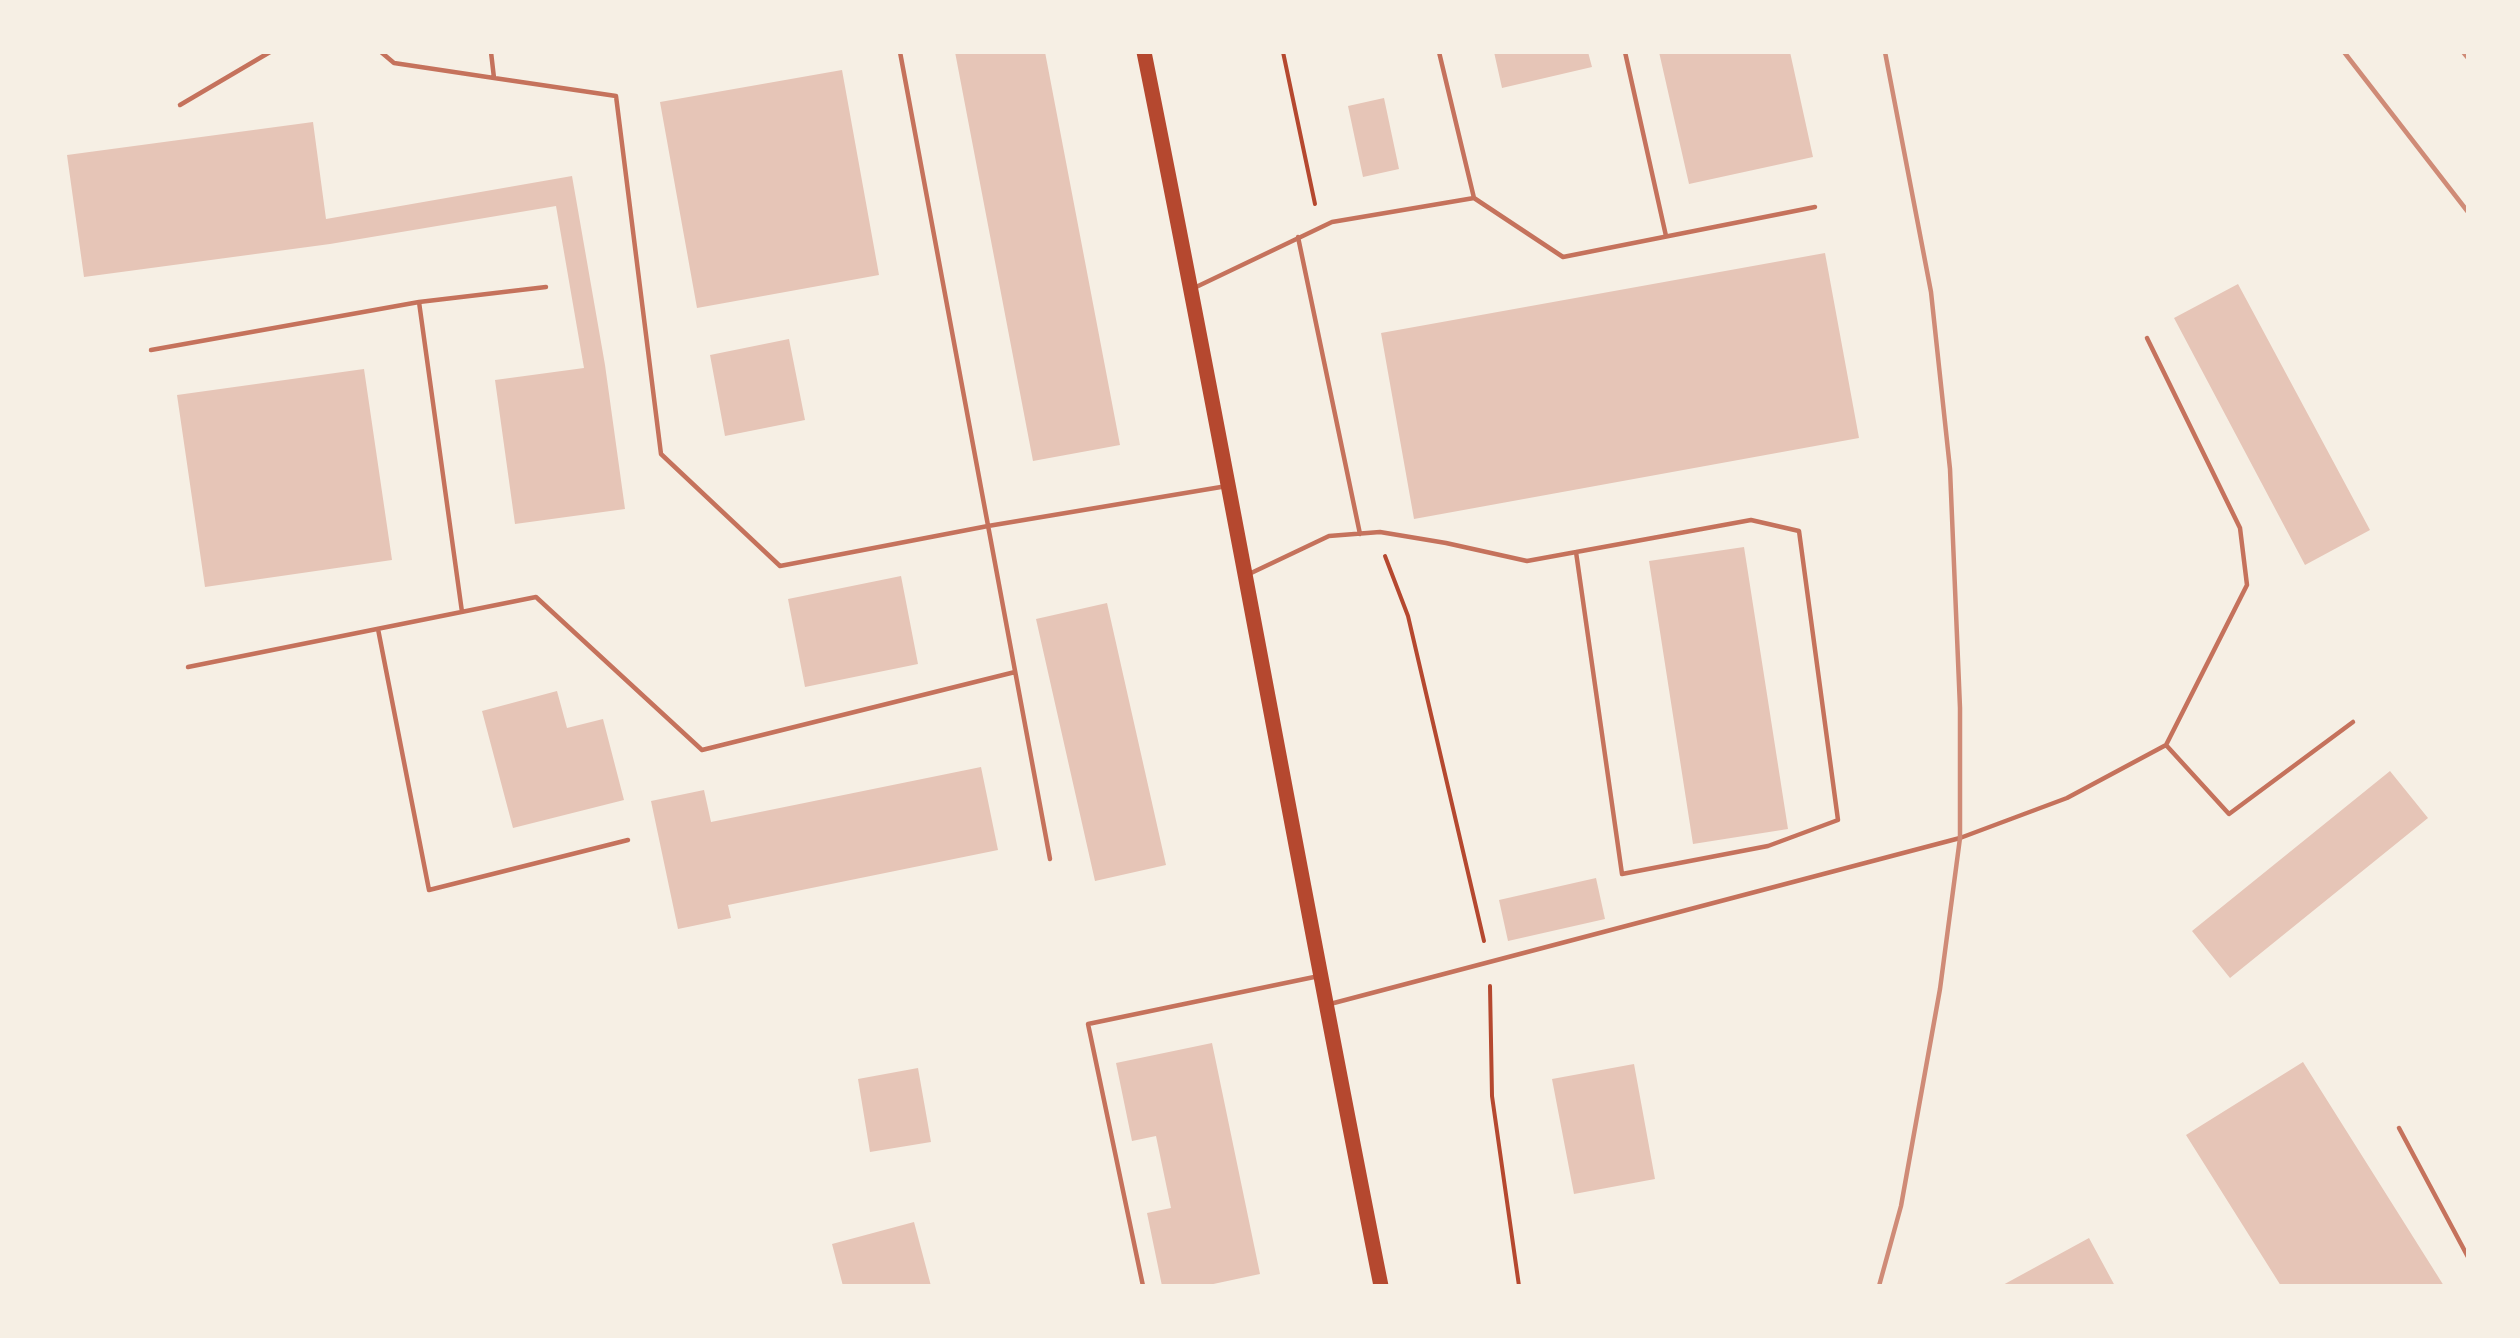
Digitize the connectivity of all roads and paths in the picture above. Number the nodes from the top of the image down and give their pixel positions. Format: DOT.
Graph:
graph roads {
  1 [pos="270,52"];
  2 [pos="381,52"];
  3 [pos="491,52"];
  4 [pos="900,52"];
  5 [pos="1144,52"];
  6 [pos="1283,52"];
  7 [pos="1439,52"];
  8 [pos="1625,52"];
  9 [pos="1285,62"];
  10 [pos="494,78"];
  11 [pos="180,105"];
  12 [pos="1474,198"];
  13 [pos="1815,207"];
  14 [pos="1666,236"];
  15 [pos="1298,237"];
  16 [pos="546,287"];
  17 [pos="1192,290"];
  18 [pos="419,302"];
  19 [pos="2147,338"];
  20 [pos="152,350"];
  21 [pos="1227,486"];
  22 [pos="988,526"];
  23 [pos="1359,534"];
  24 [pos="1576,552"];
  25 [pos="1386,560"];
  26 [pos="1244,576"];
  27 [pos="462,612"];
  28 [pos="378,629"];
  29 [pos="188,667"];
  30 [pos="1015,672"];
  31 [pos="2353,722"];
  32 [pos="2166,745"];
  33 [pos="628,840"];
  34 [pos="1050,859"];
  35 [pos="1490,963"];
  36 [pos="1319,976"];
  37 [pos="1325,1005"];
  38 [pos="2399,1128"];
  39 [pos="2468,1257"];
  40 [pos="1143,1286"];
  41 [pos="1381,1286"];
  42 [pos="1520,1286"];
  1 -- 11 [label="lane"];
  2 -- 10 [label="lane"];
  3 -- 10 [label="lane"];
  4 -- 22 [label="lane"];
  5 -- 17 [label="main road"];
  6 -- 9 [label="path"];
  7 -- 12 [label="lane"];
  8 -- 14 [label="lane"];
  10 -- 22 [label="lane"];
  12 -- 14 [label="lane"];
  12 -- 15 [label="lane"];
  13 -- 14 [label="lane"];
  15 -- 17 [label="lane"];
  15 -- 23 [label="lane"];
  16 -- 18 [label="lane"];
  17 -- 21 [label="main road"];
  18 -- 20 [label="lane"];
  18 -- 27 [label="lane"];
  19 -- 32 [label="lane"];
  21 -- 22 [label="lane"];
  21 -- 26 [label="main road"];
  22 -- 30 [label="lane"];
  23 -- 24 [label="lane"];
  23 -- 26 [label="lane"];
  24 -- 24 [label="lane"];
  25 -- 35 [label="path"];
  26 -- 36 [label="main road"];
  27 -- 28 [label="lane"];
  27 -- 30 [label="lane"];
  28 -- 29 [label="lane"];
  28 -- 33 [label="lane"];
  30 -- 34 [label="lane"];
  31 -- 32 [label="lane"];
  32 -- 35 [label="lane"];
  35 -- 37 [label="lane"];
  35 -- 42 [label="path"];
  36 -- 37 [label="main road"];
  36 -- 40 [label="lane"];
  37 -- 41 [label="main road"];
  38 -- 39 [label="lane"];
}
